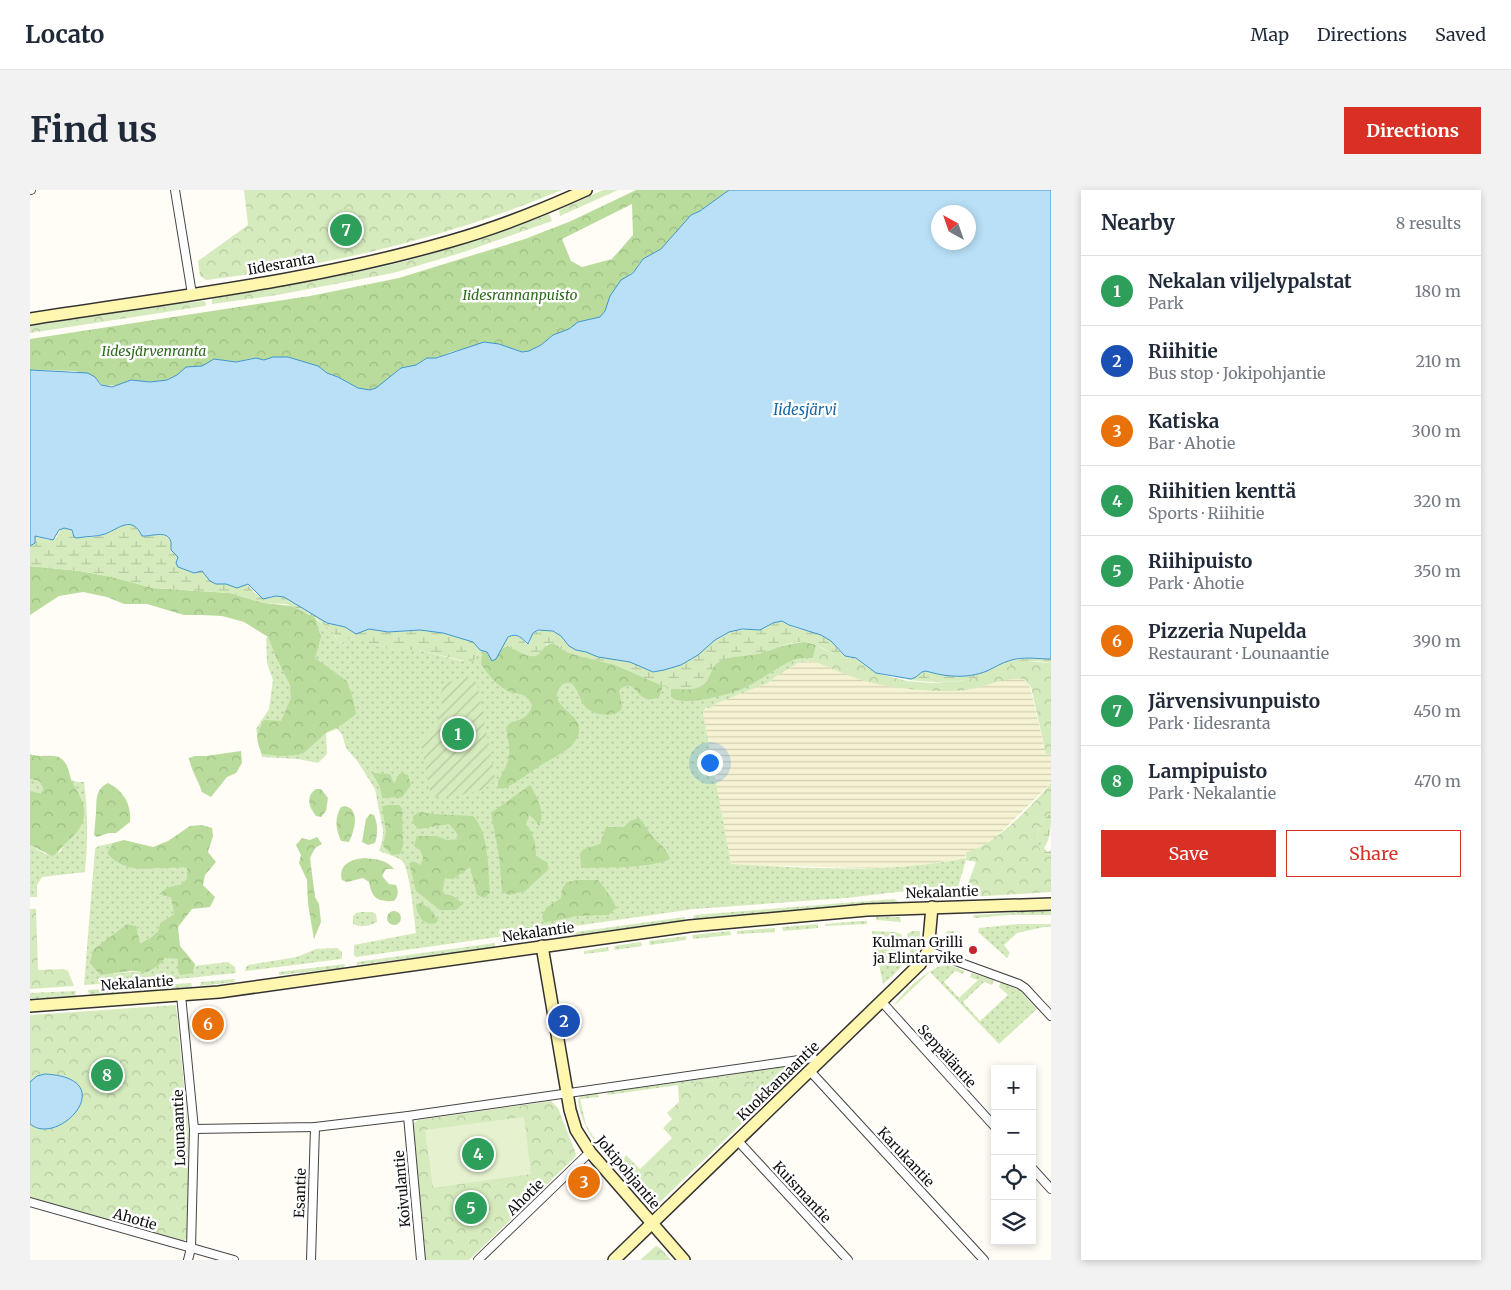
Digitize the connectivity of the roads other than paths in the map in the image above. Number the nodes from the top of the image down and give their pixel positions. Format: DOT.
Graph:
graph roads {
  1 [pos="175,190"];
  2 [pos="586,190"];
  3 [pos="192,294"];
  4 [pos="30,319"];
  5 [pos="1051,904"];
  6 [pos="932,907"];
  7 [pos="542,946"];
  8 [pos="928,951"];
  9 [pos="181,995"];
  10 [pos="882,1002"];
  11 [pos="30,1006"];
  12 [pos="1051,1016"];
  13 [pos="819,1063"];
  14 [pos="810,1072"];
  15 [pos="567,1093"];
  16 [pos="408,1116"];
  17 [pos="991,1123"];
  18 [pos="315,1127"];
  19 [pos="194,1129"];
  20 [pos="738,1141"];
  21 [pos="590,1152"];
  22 [pos="1036,1172"];
  23 [pos="1051,1188"];
  24 [pos="30,1202"];
  25 [pos="652,1224"];
  26 [pos="191,1248"];
  27 [pos="188,1260"];
  28 [pos="234,1260"];
  29 [pos="311,1260"];
  30 [pos="421,1260"];
  31 [pos="478,1260"];
  32 [pos="614,1260"];
  33 [pos="684,1260"];
  34 [pos="848,1260"];
  35 [pos="984,1260"];
  1 -- 3 [label="street"];
  2 -- 3 [label="main road, Iidesranta"];
  3 -- 4 [label="main road, Iidesranta"];
  5 -- 6 [label="main road, Nekalantie"];
  6 -- 7 [label="main road, Nekalantie"];
  6 -- 8 [label="main road"];
  7 -- 9 [label="main road, Nekalantie"];
  7 -- 15 [label="main road, Jokipohjantie"];
  8 -- 10 [label="main road, Kuokkamaantie"];
  8 -- 12 [label="street"];
  9 -- 11 [label="main road, Nekalantie"];
  9 -- 19 [label="street, Lounaantie"];
  10 -- 13 [label="main road, Kuokkamaantie"];
  10 -- 17 [label="street, Seppäläntie"];
  13 -- 14 [label="main road, Kuokkamaantie"];
  13 -- 15 [label="street"];
  14 -- 20 [label="main road, Kuokkamaantie"];
  14 -- 35 [label="street, Karukantie"];
  15 -- 16 [label="street"];
  15 -- 21 [label="main road, Jokipohjantie"];
  16 -- 18 [label="street"];
  16 -- 30 [label="street, Koivulantie"];
  18 -- 19 [label="street"];
  18 -- 29 [label="street, Esantie"];
  19 -- 26 [label="street, Lounaantie"];
  20 -- 25 [label="main road, Kuokkamaantie"];
  20 -- 34 [label="street, Kuismantie"];
  21 -- 25 [label="main road, Jokipohjantie"];
  21 -- 31 [label="street, Ahotie"];
  22 -- 23 [label="street"];
  24 -- 26 [label="street, Ahotie"];
  25 -- 32 [label="main road, Kuokkamaantie"];
  25 -- 33 [label="main road, Jokipohjantie"];
  26 -- 27 [label="street, Lounaantie"];
  26 -- 28 [label="street, Ahotie"];
}
